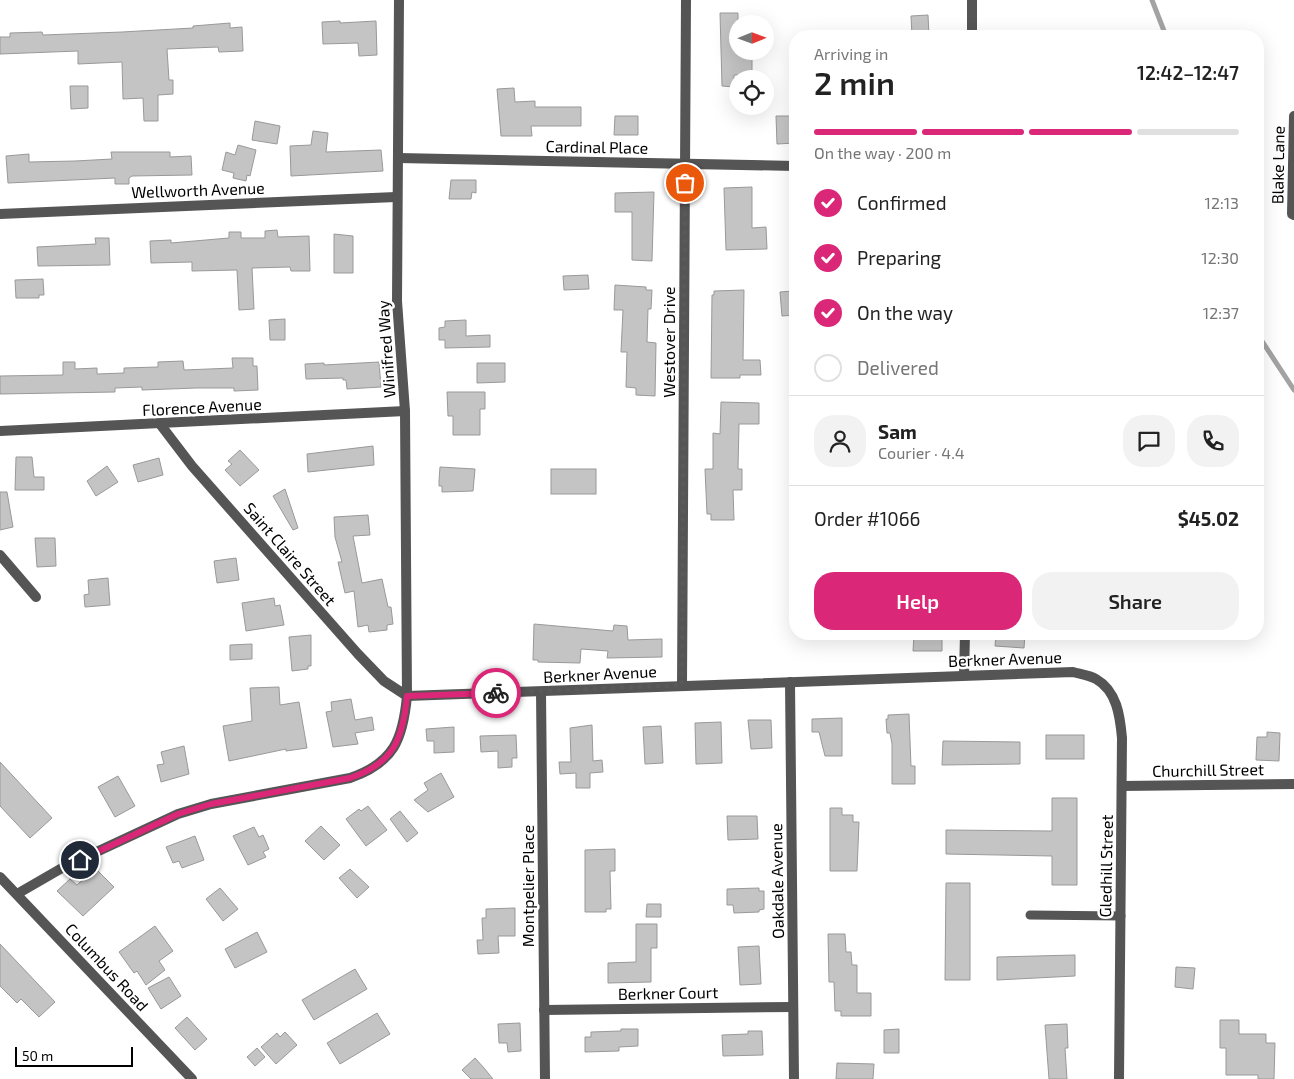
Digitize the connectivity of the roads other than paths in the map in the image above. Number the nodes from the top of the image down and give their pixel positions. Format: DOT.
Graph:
graph roads {
  1 [pos="399,0"];
  2 [pos="686,0"];
  3 [pos="972,0"];
  4 [pos="972,30"];
  5 [pos="1294,116"];
  6 [pos="398,158"];
  7 [pos="685,164"];
  8 [pos="789,166"];
  9 [pos="396,197"];
  10 [pos="0,214"];
  11 [pos="1293,215"];
  12 [pos="405,411"];
  13 [pos="160,424"];
  14 [pos="0,431"];
  15 [pos="0,555"];
  16 [pos="36,598"];
  17 [pos="965,640"];
  18 [pos="1080,674"];
  19 [pos="964,675"];
  20 [pos="790,682"];
  21 [pos="682,685"];
  22 [pos="541,692"];
  23 [pos="407,696"];
  24 [pos="1294,784"];
  25 [pos="1122,786"];
  26 [pos="0,876"];
  27 [pos="17,894"];
  28 [pos="1030,915"];
  29 [pos="1120,916"];
  30 [pos="793,1007"];
  31 [pos="544,1010"];
  32 [pos="192,1079"];
  33 [pos="544,1079"];
  34 [pos="794,1079"];
  35 [pos="1119,1079"];
  1 -- 6 [label="street, Winifred Way"];
  2 -- 7 [label="street, Westover Drive"];
  3 -- 4 [label="street"];
  5 -- 11 [label="street, Blake Lane"];
  6 -- 7 [label="street, Cardinal Place"];
  6 -- 9 [label="street, Winifred Way"];
  7 -- 8 [label="street, Cardinal Place"];
  7 -- 21 [label="street, Westover Drive"];
  9 -- 10 [label="street, Wellworth Avenue"];
  9 -- 12 [label="street, Winifred Way"];
  12 -- 13 [label="street, Florence Avenue"];
  12 -- 23 [label="street, Winifred Way"];
  13 -- 14 [label="street, Florence Avenue"];
  13 -- 23 [label="street, Saint Claire Street"];
  15 -- 16 [label="street"];
  17 -- 19 [label="street"];
  18 -- 19 [label="street, Berkner Avenue"];
  18 -- 25 [label="street, Gledhill Street"];
  19 -- 20 [label="street, Berkner Avenue"];
  20 -- 21 [label="street, Berkner Avenue"];
  20 -- 30 [label="street, Oakdale Avenue"];
  21 -- 22 [label="street, Berkner Avenue"];
  22 -- 23 [label="street, Berkner Avenue"];
  22 -- 31 [label="street, Montpelier Place"];
  23 -- 27 [label="street"];
  24 -- 25 [label="street, Churchill Street"];
  25 -- 29 [label="street, Gledhill Street"];
  26 -- 27 [label="street, Columbus Road"];
  27 -- 32 [label="street, Columbus Road"];
  28 -- 29 [label="lane"];
  29 -- 35 [label="street, Gledhill Street"];
  30 -- 31 [label="street, Berkner Court"];
  30 -- 34 [label="street, Oakdale Avenue"];
  31 -- 33 [label="street, Montpelier Place"];
}
